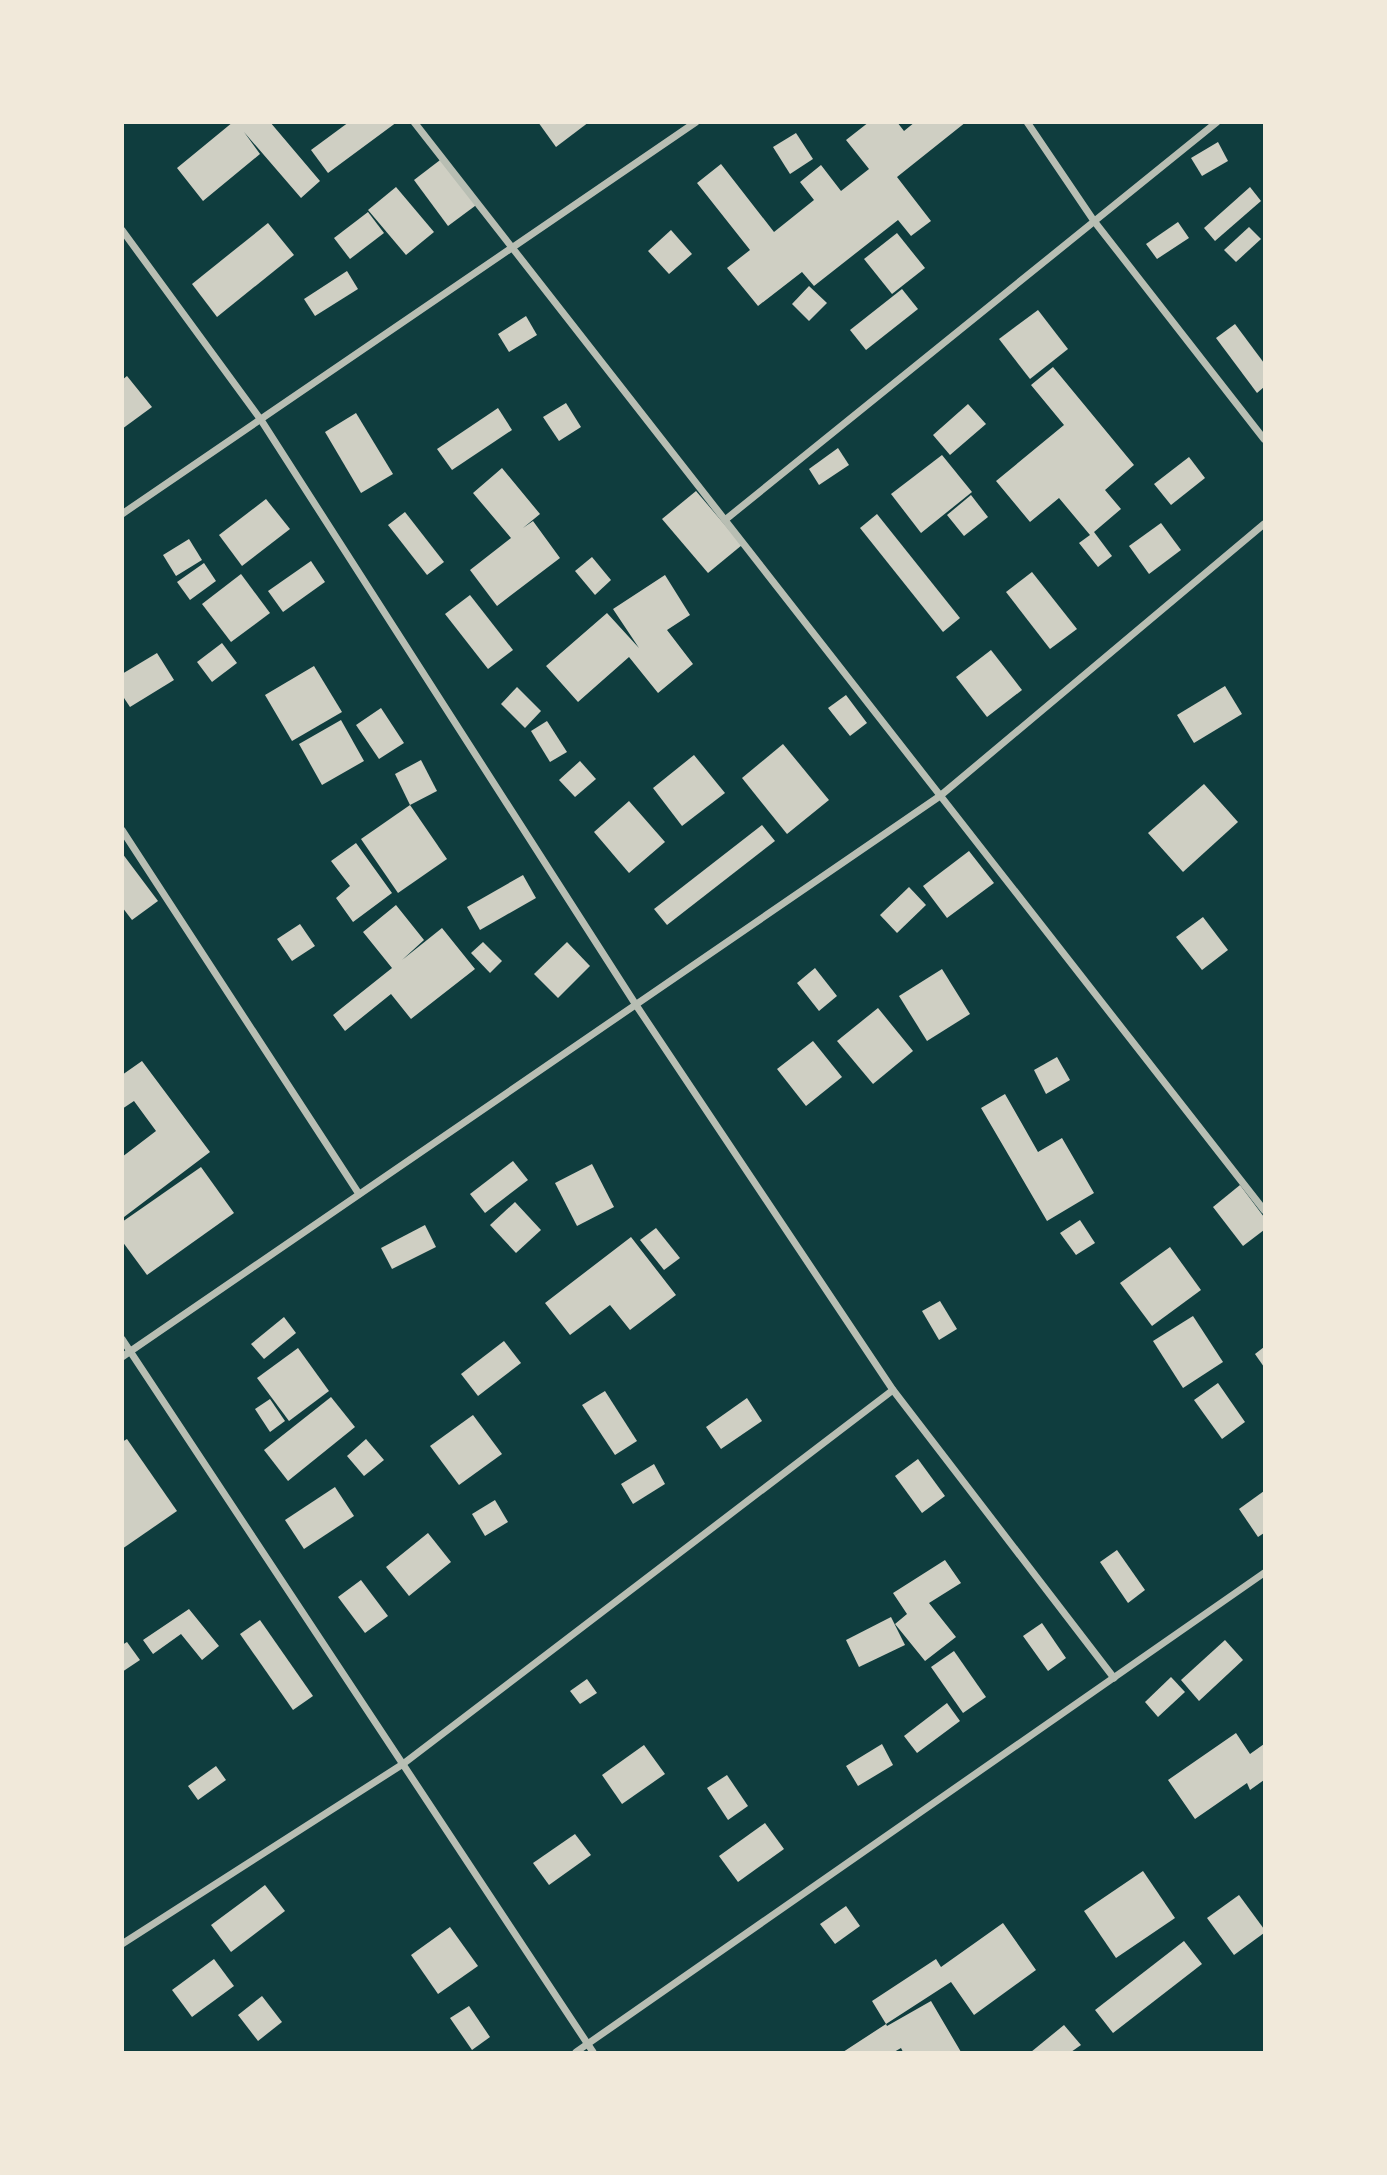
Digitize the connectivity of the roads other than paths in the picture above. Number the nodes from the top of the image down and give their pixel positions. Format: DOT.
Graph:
graph roads {
  1 [pos="414,122"];
  2 [pos="696,122"];
  3 [pos="1027,122"];
  4 [pos="1217,122"];
  5 [pos="1094,221"];
  6 [pos="122,230"];
  7 [pos="512,248"];
  8 [pos="261,420"];
  9 [pos="1265,439"];
  10 [pos="122,514"];
  11 [pos="724,520"];
  12 [pos="1265,524"];
  13 [pos="940,796"];
  14 [pos="122,830"];
  15 [pos="636,1005"];
  16 [pos="359,1195"];
  17 [pos="1265,1210"];
  18 [pos="122,1339"];
  19 [pos="131,1351"];
  20 [pos="122,1357"];
  21 [pos="893,1391"];
  22 [pos="1265,1573"];
  23 [pos="1114,1678"];
  24 [pos="404,1764"];
  25 [pos="122,1944"];
  26 [pos="588,2045"];
  27 [pos="576,2053"];
  28 [pos="593,2053"];
  1 -- 7 [label="street"];
  2 -- 7 [label="street"];
  3 -- 5 [label="street"];
  4 -- 5 [label="street"];
  5 -- 9 [label="street"];
  5 -- 11 [label="street"];
  6 -- 8 [label="street"];
  7 -- 8 [label="street"];
  7 -- 11 [label="street"];
  8 -- 10 [label="street"];
  8 -- 15 [label="street"];
  11 -- 13 [label="street"];
  12 -- 13 [label="street"];
  13 -- 15 [label="street"];
  13 -- 17 [label="street"];
  14 -- 16 [label="street"];
  15 -- 16 [label="street"];
  15 -- 21 [label="street"];
  16 -- 19 [label="street"];
  18 -- 19 [label="street"];
  19 -- 20 [label="street"];
  19 -- 24 [label="street"];
  21 -- 23 [label="street"];
  21 -- 24 [label="street"];
  22 -- 23 [label="street"];
  23 -- 26 [label="street"];
  24 -- 25 [label="street"];
  24 -- 26 [label="street"];
  26 -- 27 [label="street"];
  26 -- 28 [label="street"];
}
